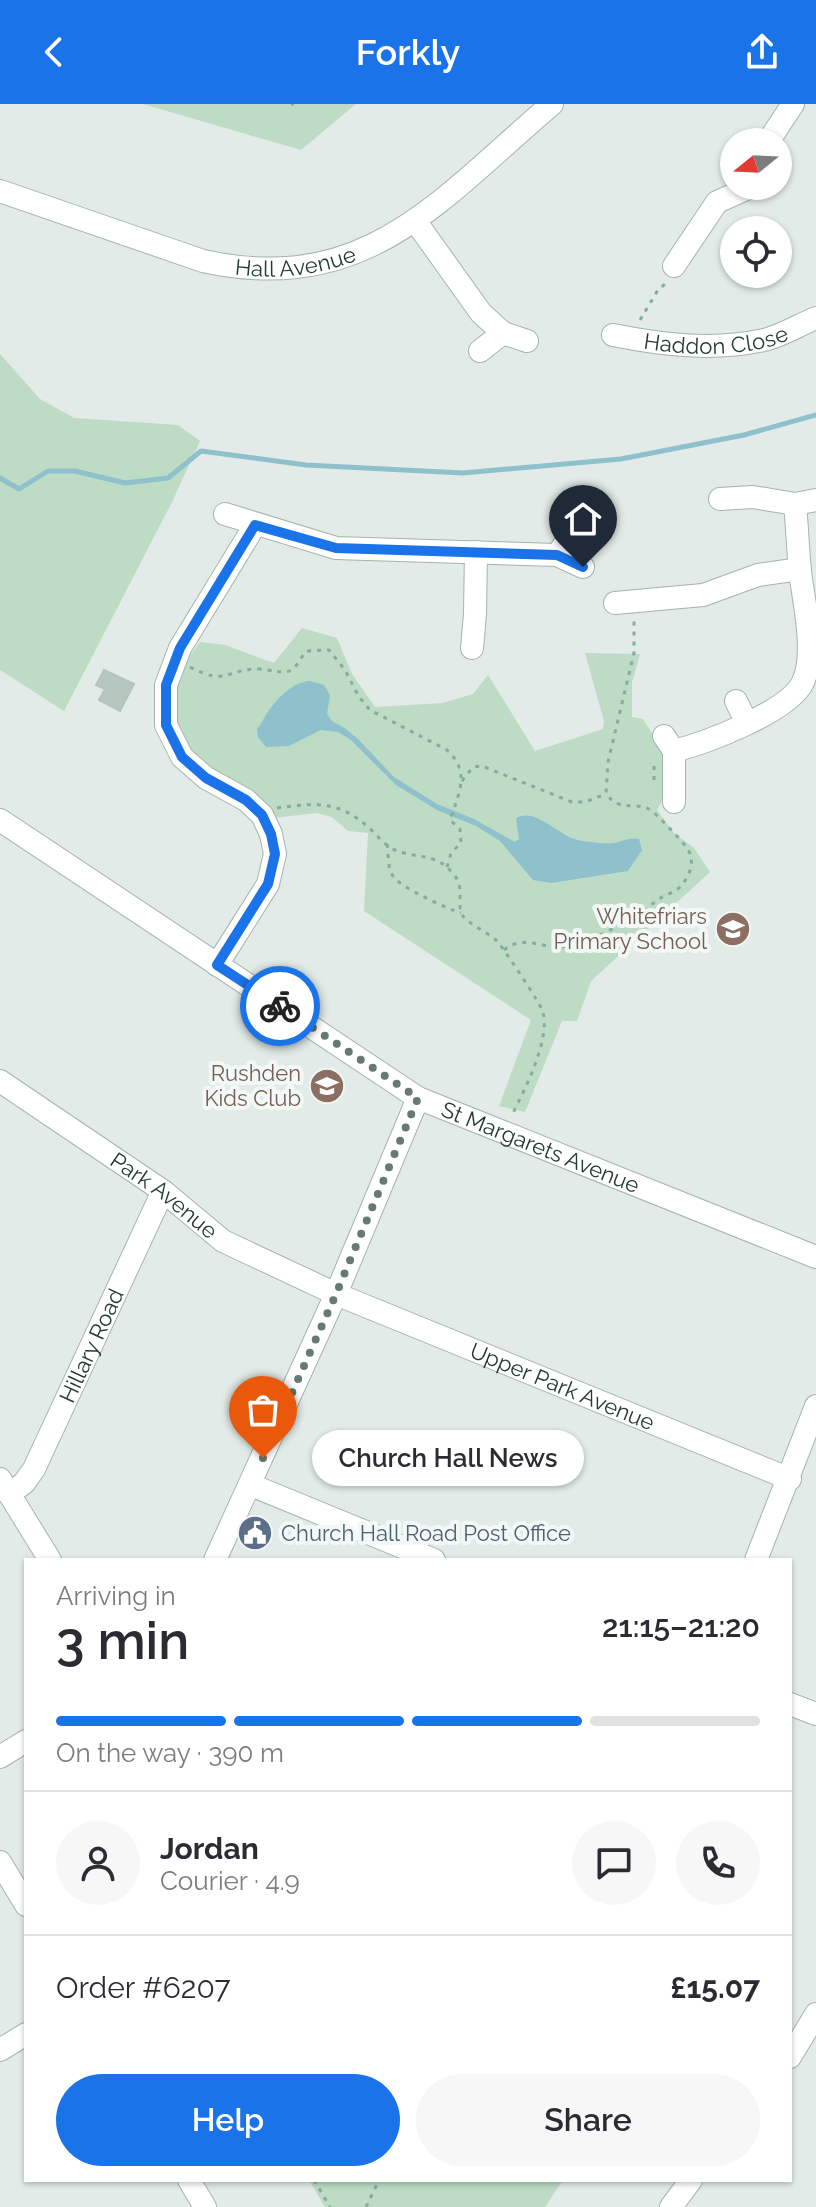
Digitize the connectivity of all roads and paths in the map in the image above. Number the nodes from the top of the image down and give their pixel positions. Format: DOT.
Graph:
graph roads {
  1 [pos="552,104"];
  2 [pos="793,104"];
  3 [pos="777,128"];
  4 [pos="0,191"];
  5 [pos="722,200"];
  6 [pos="416,222"];
  7 [pos="674,266"];
  8 [pos="816,318"];
  9 [pos="503,333"];
  10 [pos="621,337"];
  11 [pos="527,341"];
  12 [pos="480,351"];
  13 [pos="720,499"];
  14 [pos="806,502"];
  15 [pos="225,514"];
  16 [pos="255,525"];
  17 [pos="571,535"];
  18 [pos="476,552"];
  19 [pos="557,555"];
  20 [pos="583,567"];
  21 [pos="800,569"];
  22 [pos="625,602"];
  23 [pos="180,648"];
  24 [pos="472,648"];
  25 [pos="736,701"];
  26 [pos="747,723"];
  27 [pos="462,781"];
  28 [pos="606,794"];
  29 [pos="674,802"];
  30 [pos="262,815"];
  31 [pos="0,820"];
  32 [pos="387,844"];
  33 [pos="447,867"];
  34 [pos="461,913"];
  35 [pos="504,950"];
  36 [pos="217,965"];
  37 [pos="0,1081"];
  38 [pos="418,1098"];
  39 [pos="503,1132"];
  40 [pos="163,1191"];
  41 [pos="816,1257"];
  42 [pos="336,1294"];
  43 [pos="816,1406"];
  44 [pos="790,1479"];
  45 [pos="251,1485"];
  46 [pos="4,1486"];
  47 [pos="49,1558"];
  48 [pos="216,1558"];
  49 [pos="429,1558"];
  50 [pos="757,1558"];
  51 [pos="792,1705"];
  52 [pos="816,1714"];
  53 [pos="24,1742"];
  54 [pos="0,1757"];
  55 [pos="0,1862"];
  56 [pos="24,1902"];
  57 [pos="816,2014"];
  58 [pos="24,2035"];
  59 [pos="0,2050"];
  60 [pos="792,2054"];
  61 [pos="190,2182"];
  62 [pos="315,2182"];
  63 [pos="378,2182"];
  64 [pos="690,2182"];
  65 [pos="205,2207"];
  66 [pos="330,2207"];
  67 [pos="366,2207"];
  68 [pos="671,2207"];
  1 -- 6 [label="street, Hall Avenue"];
  2 -- 3 [label="street"];
  4 -- 6 [label="street, Hall Avenue"];
  5 -- 7 [label="street"];
  6 -- 9 [label="street"];
  7 -- 10 [label="path"];
  8 -- 10 [label="street, Haddon Close"];
  9 -- 11 [label="street"];
  9 -- 12 [label="street"];
  13 -- 14 [label="street"];
  14 -- 21 [label="street"];
  15 -- 16 [label="street"];
  16 -- 18 [label="street"];
  16 -- 23 [label="street"];
  17 -- 19 [label="street"];
  18 -- 19 [label="street"];
  18 -- 24 [label="street"];
  19 -- 20 [label="street"];
  21 -- 22 [label="street"];
  21 -- 26 [label="street"];
  22 -- 28 [label="path"];
  23 -- 27 [label="path"];
  23 -- 30 [label="street"];
  25 -- 26 [label="street"];
  26 -- 29 [label="street"];
  27 -- 28 [label="path"];
  27 -- 33 [label="path"];
  28 -- 35 [label="path"];
  30 -- 32 [label="path"];
  30 -- 36 [label="street"];
  31 -- 36 [label="street, St Margarets Avenue"];
  32 -- 33 [label="path"];
  32 -- 34 [label="path"];
  33 -- 34 [label="path"];
  34 -- 35 [label="path"];
  35 -- 39 [label="path"];
  36 -- 38 [label="street, St Margarets Avenue"];
  37 -- 40 [label="street, Park Avenue"];
  38 -- 39 [label="street, St Margarets Avenue"];
  38 -- 42 [label="street"];
  39 -- 41 [label="street, St Margarets Avenue"];
  40 -- 42 [label="street, Park Avenue"];
  40 -- 46 [label="street, Hillary Road"];
  42 -- 44 [label="street, Upper Park Avenue"];
  42 -- 45 [label="street"];
  43 -- 44 [label="street"];
  44 -- 50 [label="street"];
  45 -- 48 [label="street"];
  45 -- 49 [label="street"];
  46 -- 47 [label="street"];
  51 -- 52 [label="street"];
  53 -- 54 [label="street"];
  55 -- 56 [label="street"];
  57 -- 60 [label="street"];
  58 -- 59 [label="street"];
  61 -- 65 [label="street"];
  62 -- 66 [label="path"];
  63 -- 67 [label="path"];
  64 -- 68 [label="street"];
}
